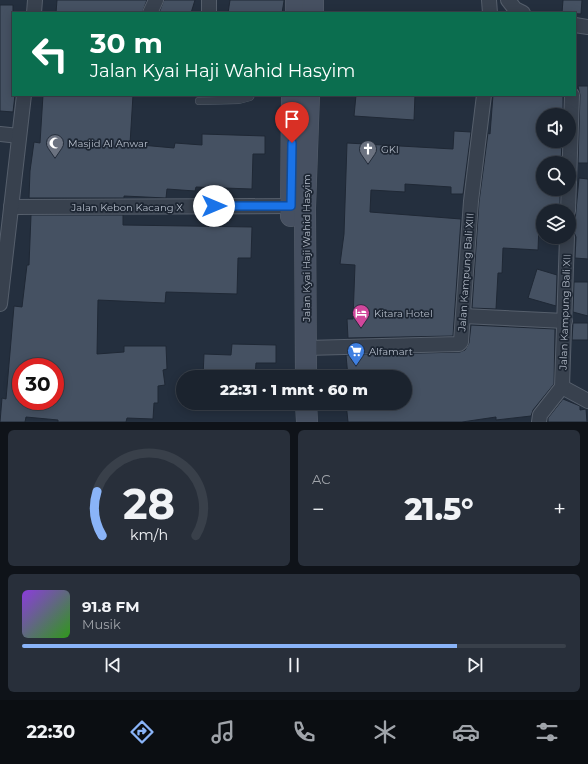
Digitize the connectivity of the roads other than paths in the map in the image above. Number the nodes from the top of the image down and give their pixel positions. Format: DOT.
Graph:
graph roads {
  1 [pos="35,0"];
  2 [pos="156,0"];
  3 [pos="209,0"];
  4 [pos="296,0"];
  5 [pos="314,0"];
  6 [pos="489,0"];
  7 [pos="508,0"];
  8 [pos="34,12"];
  9 [pos="150,12"];
  10 [pos="209,12"];
  11 [pos="296,12"];
  12 [pos="313,12"];
  13 [pos="490,12"];
  14 [pos="522,12"];
  15 [pos="576,25"];
  16 [pos="588,27"];
  17 [pos="24,96"];
  18 [pos="250,96"];
  19 [pos="292,96"];
  20 [pos="309,96"];
  21 [pos="484,96"];
  22 [pos="572,96"];
  23 [pos="199,101"];
  24 [pos="0,134"];
  25 [pos="19,136"];
  26 [pos="568,204"];
  27 [pos="291,206"];
  28 [pos="11,207"];
  29 [pos="567,244"];
  30 [pos="0,304"];
  31 [pos="463,316"];
  32 [pos="565,321"];
  33 [pos="306,348"];
  34 [pos="292,370"];
  35 [pos="306,370"];
  36 [pos="562,387"];
  37 [pos="588,401"];
  38 [pos="292,410"];
  39 [pos="306,410"];
  40 [pos="292,422"];
  41 [pos="307,422"];
  42 [pos="539,422"];
  1 -- 8 [label="street"];
  2 -- 9 [label="street"];
  3 -- 10 [label="street"];
  4 -- 11 [label="main road"];
  5 -- 12 [label="main road"];
  6 -- 13 [label="street"];
  7 -- 14 [label="street"];
  15 -- 16 [label="street"];
  17 -- 25 [label="street"];
  18 -- 23 [label="lane"];
  19 -- 27 [label="main road, Jalan Kyai Haji Wahid Hasyim"];
  20 -- 33 [label="main road, Jalan Kyai Haji Wahid Hasyim"];
  21 -- 31 [label="street, Jalan Kampung Bali XIII"];
  22 -- 26 [label="street"];
  24 -- 25 [label="street"];
  25 -- 28 [label="street"];
  27 -- 28 [label="street, Jalan Kebon Kacang X"];
  27 -- 34 [label="main road, Jalan Kyai Haji Wahid Hasyim"];
  28 -- 30 [label="street"];
  29 -- 32 [label="street, Jalan Kampung Bali XII"];
  31 -- 32 [label="street"];
  31 -- 33 [label="street, Jalan Kampung Bali XIII"];
  32 -- 36 [label="street, Jalan Kampung Bali XII"];
  33 -- 35 [label="main road, Jalan Kyai Haji Wahid Hasyim"];
  36 -- 37 [label="street"];
  36 -- 42 [label="street"];
  38 -- 40 [label="main road"];
  39 -- 41 [label="main road"];
}
